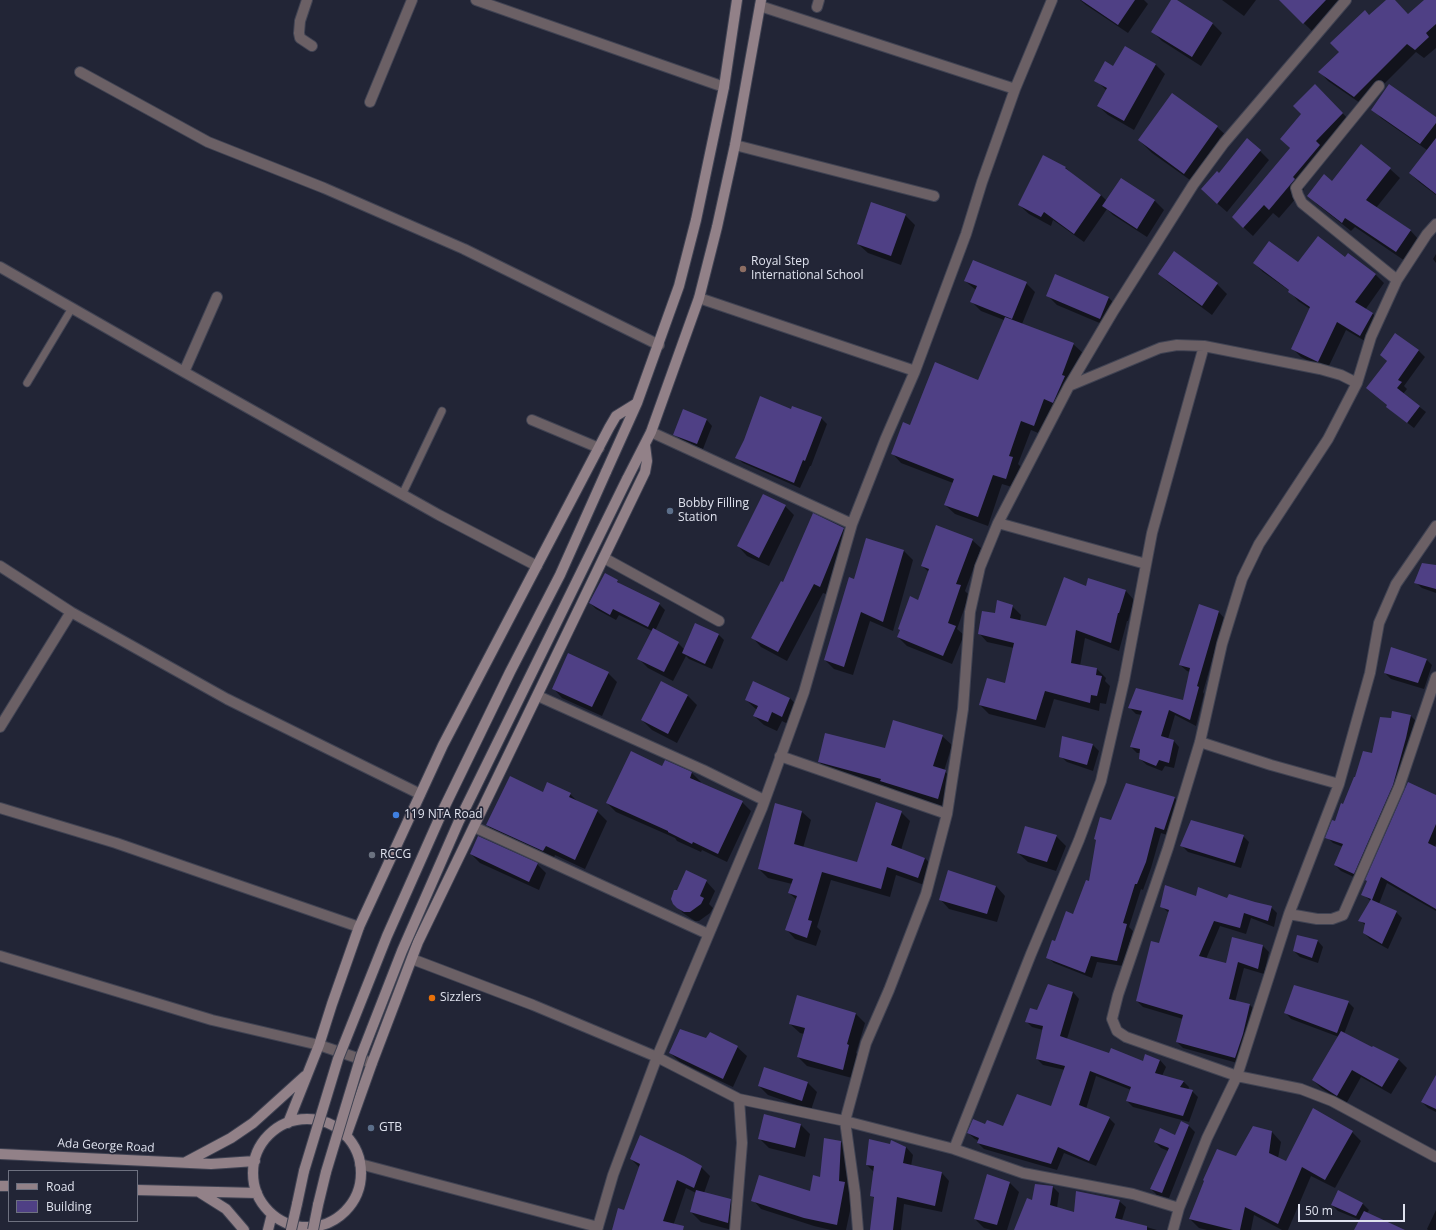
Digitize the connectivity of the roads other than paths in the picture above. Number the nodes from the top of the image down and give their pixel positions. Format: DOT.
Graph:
graph roads {
  1 [pos="307,0"];
  2 [pos="412,0"];
  3 [pos="476,0"];
  4 [pos="737,0"];
  5 [pos="1052,0"];
  6 [pos="1346,0"];
  7 [pos="760,3"];
  8 [pos="312,46"];
  9 [pos="80,72"];
  10 [pos="1379,86"];
  11 [pos="724,87"];
  12 [pos="1015,89"];
  13 [pos="370,102"];
  14 [pos="734,145"];
  15 [pos="934,196"];
  16 [pos="1436,224"];
  17 [pos="0,266"];
  18 [pos="1397,280"];
  19 [pos="217,297"];
  20 [pos="699,298"];
  21 [pos="72,308"];
  22 [pos="659,345"];
  23 [pos="1204,346"];
  24 [pos="915,371"];
  25 [pos="184,372"];
  26 [pos="27,383"];
  27 [pos="1357,383"];
  28 [pos="1069,386"];
  29 [pos="637,403"];
  30 [pos="442,411"];
  31 [pos="532,420"];
  32 [pos="651,432"];
  33 [pos="645,444"];
  34 [pos="599,448"];
  35 [pos="402,494"];
  36 [pos="998,523"];
  37 [pos="852,524"];
  38 [pos="1436,526"];
  39 [pos="604,558"];
  40 [pos="1146,564"];
  41 [pos="0,566"];
  42 [pos="537,566"];
  43 [pos="71,612"];
  44 [pos="720,621"];
  45 [pos="1436,677"];
  46 [pos="538,696"];
  47 [pos="0,727"];
  48 [pos="1200,742"];
  49 [pos="780,756"];
  50 [pos="1339,784"];
  51 [pos="420,794"];
  52 [pos="764,800"];
  53 [pos="0,808"];
  54 [pos="947,814"];
  55 [pos="474,827"];
  56 [pos="1288,914"];
  57 [pos="359,927"];
  58 [pos="708,934"];
  59 [pos="0,956"];
  60 [pos="412,959"];
  61 [pos="319,1045"];
  62 [pos="657,1057"];
  63 [pos="372,1063"];
  64 [pos="306,1074"];
  65 [pos="1237,1076"];
  66 [pos="738,1098"];
  67 [pos="845,1121"];
  68 [pos="288,1123"];
  69 [pos="346,1136"];
  70 [pos="954,1149"];
  71 [pos="0,1154"];
  72 [pos="1436,1157"];
  73 [pos="255,1161"];
  74 [pos="185,1163"];
  75 [pos="360,1164"];
  76 [pos="138,1190"];
  77 [pos="198,1191"];
  78 [pos="257,1193"];
  79 [pos="1179,1208"];
  80 [pos="272,1214"];
  81 [pos="326,1227"];
  82 [pos="598,1228"];
  83 [pos="244,1230"];
  84 [pos="268,1230"];
  85 [pos="291,1230"];
  86 [pos="313,1230"];
  87 [pos="735,1230"];
  88 [pos="858,1230"];
  89 [pos="1173,1230"];
  1 -- 8 [label="street"];
  2 -- 13 [label="street"];
  3 -- 11 [label="street"];
  4 -- 11 [label="main road"];
  5 -- 12 [label="street"];
  6 -- 28 [label="street"];
  7 -- 12 [label="street"];
  7 -- 14 [label="main road"];
  9 -- 22 [label="street"];
  10 -- 18 [label="street"];
  11 -- 22 [label="main road"];
  12 -- 24 [label="street"];
  14 -- 15 [label="street"];
  14 -- 20 [label="main road"];
  16 -- 18 [label="street"];
  17 -- 21 [label="street"];
  18 -- 27 [label="street"];
  19 -- 25 [label="street"];
  20 -- 24 [label="street"];
  20 -- 32 [label="main road"];
  21 -- 25 [label="street"];
  21 -- 26 [label="lane"];
  22 -- 29 [label="main road"];
  23 -- 27 [label="street"];
  23 -- 28 [label="street"];
  23 -- 40 [label="street"];
  24 -- 37 [label="street"];
  25 -- 35 [label="street"];
  27 -- 48 [label="street"];
  28 -- 36 [label="street"];
  29 -- 34 [label="main road"];
  29 -- 85 [label="main road, bridge"];
  30 -- 35 [label="lane"];
  31 -- 34 [label="street"];
  32 -- 33 [label="main road"];
  32 -- 37 [label="street"];
  33 -- 39 [label="main road"];
  33 -- 86 [label="main road, bridge"];
  34 -- 42 [label="main road"];
  35 -- 42 [label="street"];
  36 -- 40 [label="street"];
  36 -- 54 [label="street"];
  37 -- 49 [label="street"];
  38 -- 50 [label="street"];
  39 -- 44 [label="street"];
  39 -- 46 [label="main road"];
  40 -- 70 [label="street"];
  41 -- 43 [label="street"];
  42 -- 51 [label="main road"];
  43 -- 47 [label="street"];
  43 -- 51 [label="street"];
  45 -- 56 [label="street"];
  46 -- 52 [label="street"];
  46 -- 55 [label="main road"];
  48 -- 50 [label="street"];
  48 -- 65 [label="street"];
  49 -- 52 [label="street"];
  49 -- 54 [label="street"];
  50 -- 56 [label="street"];
  51 -- 57 [label="main road"];
  52 -- 58 [label="street"];
  53 -- 57 [label="street"];
  54 -- 67 [label="street"];
  55 -- 58 [label="street"];
  55 -- 60 [label="main road"];
  56 -- 65 [label="street"];
  57 -- 61 [label="main road"];
  58 -- 62 [label="street"];
  59 -- 61 [label="street"];
  60 -- 62 [label="street"];
  60 -- 63 [label="main road"];
  61 -- 63 [label="street"];
  61 -- 64 [label="main road"];
  62 -- 66 [label="street"];
  62 -- 82 [label="street"];
  63 -- 69 [label="main road"];
  64 -- 68 [label="main road"];
  64 -- 74 [label="main road"];
  65 -- 72 [label="street"];
  65 -- 79 [label="street"];
  66 -- 67 [label="street"];
  66 -- 87 [label="street"];
  67 -- 70 [label="street"];
  67 -- 88 [label="street"];
  68 -- 69 [label="main road"];
  68 -- 73 [label="main road"];
  69 -- 75 [label="main road"];
  70 -- 79 [label="street"];
  71 -- 74 [label="main road, Ada George Road"];
  73 -- 74 [label="main road, Ada George Road"];
  73 -- 78 [label="main road"];
  75 -- 81 [label="main road"];
  75 -- 82 [label="street"];
  76 -- 77 [label="main road"];
  77 -- 78 [label="main road"];
  77 -- 83 [label="main road"];
  78 -- 80 [label="main road"];
  79 -- 89 [label="street"];
  80 -- 81 [label="main road"];
  80 -- 84 [label="main road"];
}
